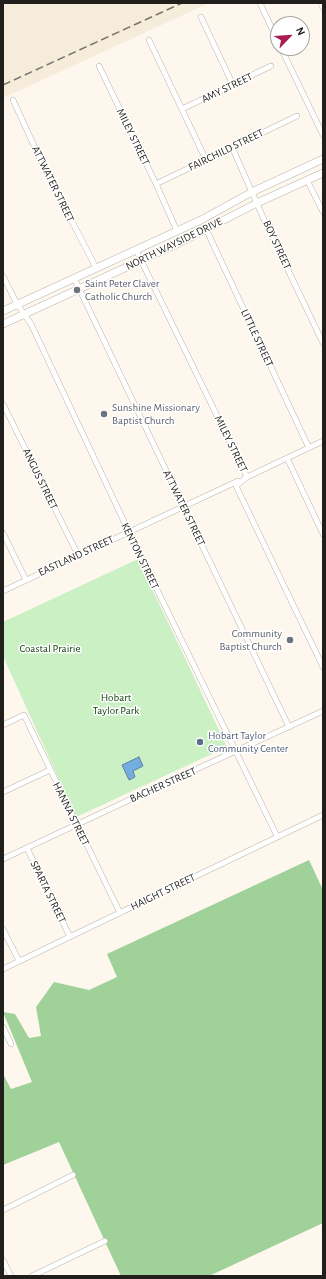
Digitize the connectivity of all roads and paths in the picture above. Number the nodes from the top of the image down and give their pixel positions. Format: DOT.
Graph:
graph roads {
  1 [pos="260,3"];
  2 [pos="321,3"];
  3 [pos="323,8"];
  4 [pos="201,17"];
  5 [pos="270,25"];
  6 [pos="149,40"];
  7 [pos="285,56"];
  8 [pos="99,66"];
  9 [pos="271,66"];
  10 [pos="233,85"];
  11 [pos="13,100"];
  12 [pos="182,109"];
  13 [pos="297,116"];
  14 [pos="323,135"];
  15 [pos="232,147"];
  16 [pos="323,159"];
  17 [pos="206,160"];
  18 [pos="323,172"];
  19 [pos="307,180"];
  20 [pos="156,184"];
  21 [pos="252,192"];
  22 [pos="257,203"];
  23 [pos="323,212"];
  24 [pos="206,229"];
  25 [pos="177,231"];
  26 [pos="182,242"];
  27 [pos="136,250"];
  28 [pos="141,261"];
  29 [pos="96,268"];
  30 [pos="3,276"];
  31 [pos="74,278"];
  32 [pos="79,289"];
  33 [pos="17,304"];
  34 [pos="3,311"];
  35 [pos="25,315"];
  36 [pos="3,324"];
  37 [pos="323,343"];
  38 [pos="3,404"];
  39 [pos="323,441"];
  40 [pos="309,448"];
  41 [pos="286,458"];
  42 [pos="247,477"];
  43 [pos="183,507"];
  44 [pos="128,532"];
  45 [pos="3,533"];
  46 [pos="323,534"];
  47 [pos="78,555"];
  48 [pos="26,580"];
  49 [pos="3,591"];
  50 [pos="323,668"];
  51 [pos="323,711"];
  52 [pos="3,725"];
  53 [pos="289,727"];
  54 [pos="236,751"];
  55 [pos="50,770"];
  56 [pos="3,792"];
  57 [pos="323,815"];
  58 [pos="76,825"];
  59 [pos="277,836"];
  60 [pos="27,848"];
  61 [pos="3,859"];
  62 [pos="120,912"];
  63 [pos="3,929"];
  64 [pos="70,937"];
  65 [pos="19,961"];
  66 [pos="3,969"];
  67 [pos="3,1027"];
  68 [pos="11,1044"];
  69 [pos="73,1175"];
  70 [pos="3,1210"];
  71 [pos="105,1241"];
  72 [pos="3,1260"];
  73 [pos="11,1276"];
  74 [pos="32,1276"];
  1 -- 5 [label="street"];
  2 -- 3 [label="street"];
  4 -- 10 [label="street"];
  6 -- 12 [label="street"];
  7 -- 14 [label="street"];
  8 -- 20 [label="street, MILEY STREET"];
  9 -- 10 [label="street, AMY STREET"];
  10 -- 12 [label="street, AMY STREET"];
  11 -- 29 [label="street, ATTWATER STREET"];
  12 -- 17 [label="street"];
  13 -- 15 [label="street, FAIRCHILD STREET"];
  15 -- 17 [label="street, FAIRCHILD STREET"];
  15 -- 21 [label="street, BOY STREET"];
  16 -- 21 [label="main road, NORTH WAYSIDE DRIVE"];
  17 -- 20 [label="street, FAIRCHILD STREET"];
  18 -- 19 [label="main road, NORTH WAYSIDE DRIVE"];
  19 -- 22 [label="main road, NORTH WAYSIDE DRIVE"];
  19 -- 23 [label="street"];
  20 -- 25 [label="street, MILEY STREET"];
  21 -- 22 [label="street, BOY STREET"];
  21 -- 25 [label="main road, NORTH WAYSIDE DRIVE"];
  22 -- 24 [label="main road, NORTH WAYSIDE DRIVE"];
  22 -- 37 [label="street, BOY STREET"];
  24 -- 26 [label="main road, NORTH WAYSIDE DRIVE"];
  24 -- 40 [label="street, LITTLE STREET"];
  25 -- 26 [label="main road"];
  25 -- 27 [label="main road, NORTH WAYSIDE DRIVE"];
  26 -- 28 [label="main road, NORTH WAYSIDE DRIVE"];
  27 -- 28 [label="street, MILEY STREET"];
  27 -- 29 [label="main road, NORTH WAYSIDE DRIVE"];
  28 -- 32 [label="main road, NORTH WAYSIDE DRIVE"];
  28 -- 42 [label="street, MILEY STREET"];
  29 -- 31 [label="main road, NORTH WAYSIDE DRIVE"];
  30 -- 33 [label="street, KENTON STREET"];
  31 -- 32 [label="street, ATTWATER STREET"];
  31 -- 33 [label="main road, NORTH WAYSIDE DRIVE"];
  32 -- 35 [label="main road, NORTH WAYSIDE DRIVE"];
  32 -- 43 [label="street, ATTWATER STREET"];
  33 -- 34 [label="main road, NORTH WAYSIDE DRIVE"];
  33 -- 35 [label="street, KENTON STREET"];
  35 -- 36 [label="main road, NORTH WAYSIDE DRIVE"];
  35 -- 44 [label="street, KENTON STREET"];
  38 -- 47 [label="street, ANGUS STREET"];
  39 -- 40 [label="street, EASTLAND STREET"];
  40 -- 41 [label="street, EASTLAND STREET"];
  41 -- 42 [label="street, EASTLAND STREET"];
  41 -- 46 [label="street"];
  42 -- 43 [label="street, EASTLAND STREET"];
  42 -- 50 [label="street, MILEY STREET"];
  43 -- 44 [label="street, EASTLAND STREET"];
  43 -- 53 [label="street, ATTWATER STREET"];
  44 -- 47 [label="street, EASTLAND STREET"];
  44 -- 54 [label="street, KENTON STREET"];
  45 -- 48 [label="street"];
  47 -- 48 [label="street, EASTLAND STREET"];
  48 -- 49 [label="street, EASTLAND STREET"];
  51 -- 53 [label="street, BACHER STREET"];
  52 -- 55 [label="street, HANNA STREET"];
  53 -- 54 [label="street, BACHER STREET"];
  54 -- 58 [label="street, BACHER STREET"];
  54 -- 59 [label="street, KENTON STREET"];
  55 -- 56 [label="street"];
  55 -- 58 [label="street, HANNA STREET"];
  57 -- 59 [label="street, HAIGHT STREET"];
  58 -- 60 [label="street, BACHER STREET"];
  58 -- 62 [label="street, HANNA STREET"];
  59 -- 62 [label="street, HAIGHT STREET"];
  60 -- 61 [label="street, BACHER STREET"];
  60 -- 64 [label="street, SPARTA STREET"];
  62 -- 64 [label="street, HAIGHT STREET"];
  63 -- 65 [label="street"];
  64 -- 65 [label="street, HAIGHT STREET"];
  65 -- 66 [label="street, HAIGHT STREET"];
  67 -- 68 [label="street"];
  69 -- 70 [label="street"];
  71 -- 74 [label="street"];
  72 -- 73 [label="street"];
}
